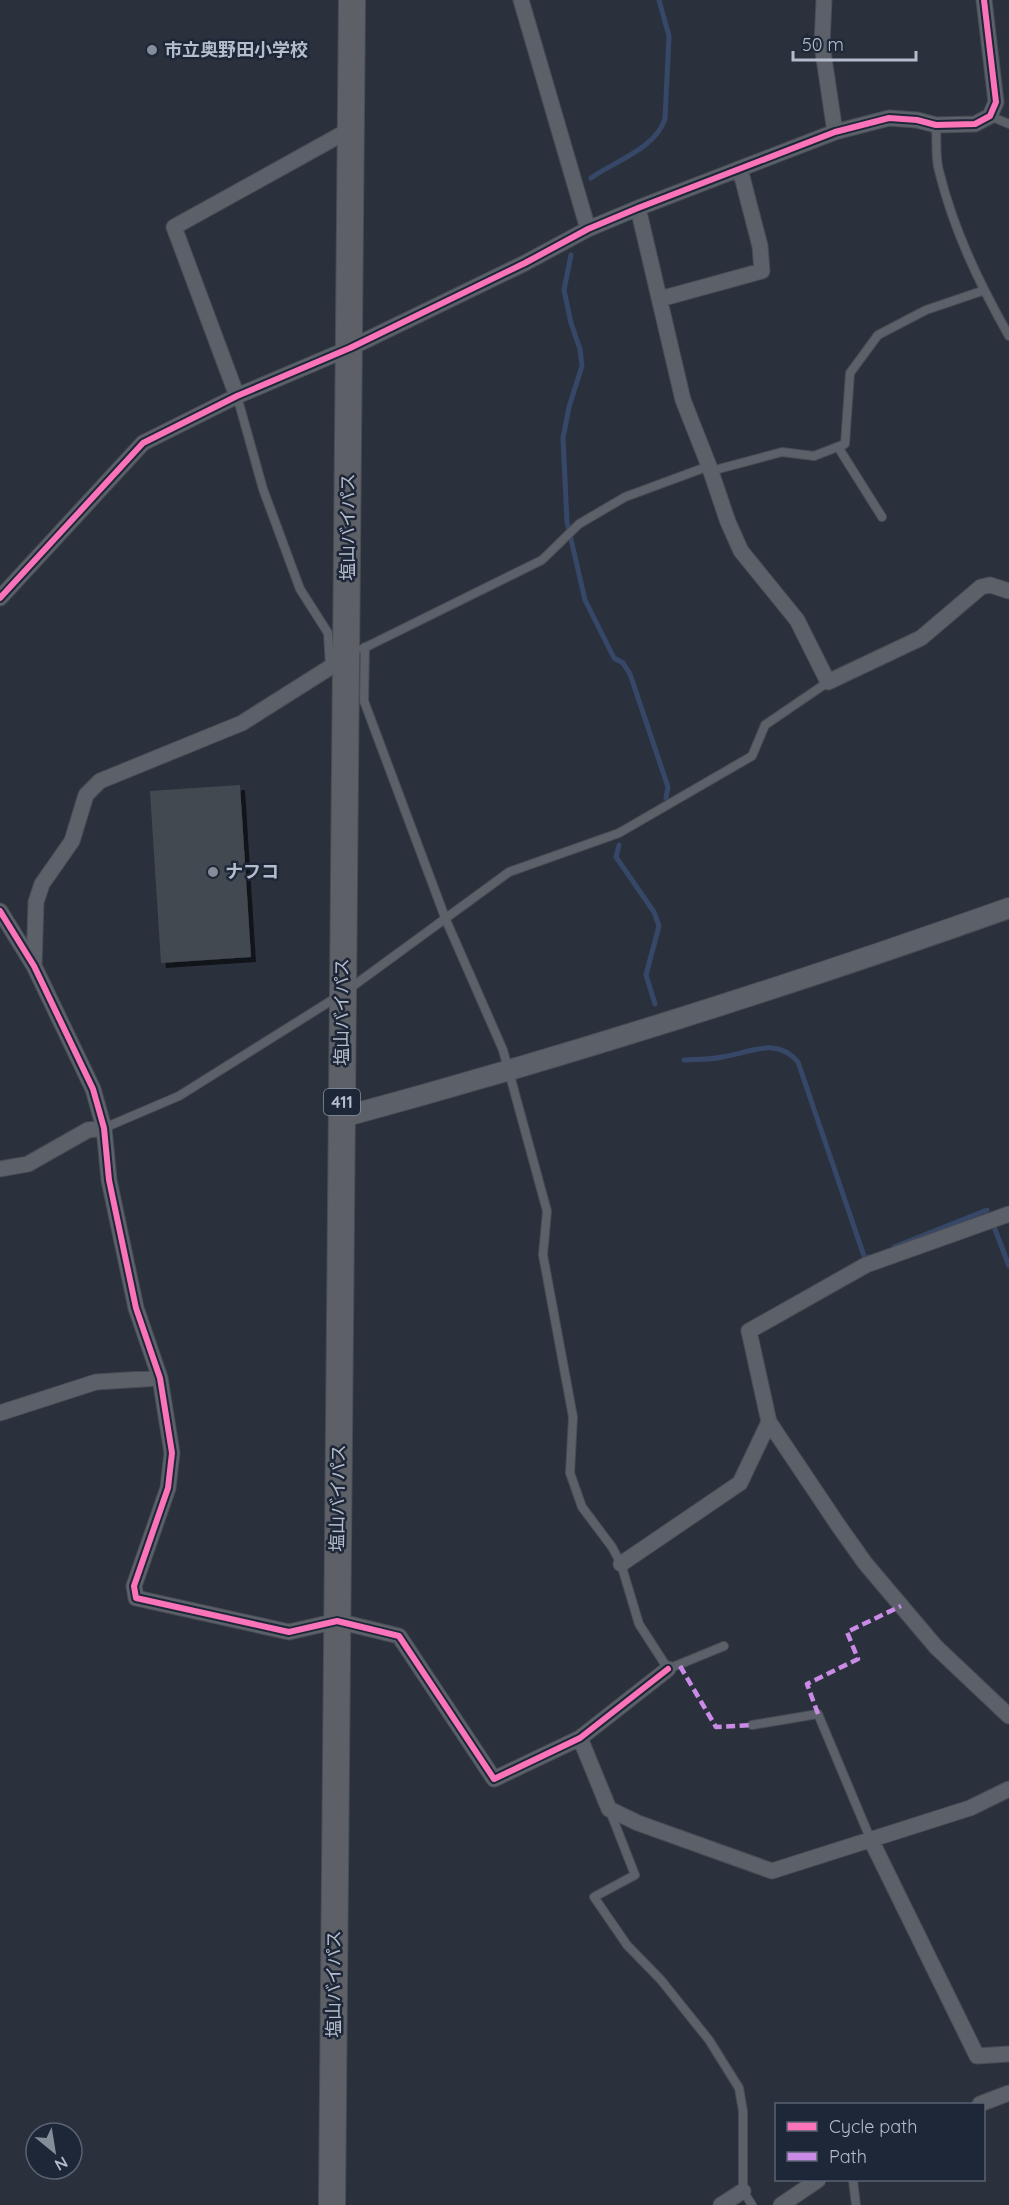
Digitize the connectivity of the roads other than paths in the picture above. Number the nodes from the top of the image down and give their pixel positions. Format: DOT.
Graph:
graph roads {
  1 [pos="352,0"];
  2 [pos="521,0"];
  3 [pos="824,0"];
  4 [pos="984,0"];
  5 [pos="990,117"];
  6 [pos="1009,124"];
  7 [pos="936,126"];
  8 [pos="351,129"];
  9 [pos="835,132"];
  10 [pos="740,169"];
  11 [pos="638,208"];
  12 [pos="588,229"];
  13 [pos="982,291"];
  14 [pos="660,299"];
  15 [pos="1009,336"];
  16 [pos="350,348"];
  17 [pos="237,396"];
  18 [pos="838,447"];
  19 [pos="710,469"];
  20 [pos="882,517"];
  21 [pos="1009,591"];
  22 [pos="0,598"];
  23 [pos="348,657"];
  24 [pos="828,682"];
  25 [pos="1009,908"];
  26 [pos="0,911"];
  27 [pos="446,920"];
  28 [pos="34,966"];
  29 [pos="341,995"];
  30 [pos="508,1072"];
  31 [pos="343,1117"];
  32 [pos="104,1128"];
  33 [pos="0,1169"];
  34 [pos="1009,1214"];
  35 [pos="160,1378"];
  36 [pos="0,1413"];
  37 [pos="769,1422"];
  38 [pos="621,1564"];
  39 [pos="337,1621"];
  40 [pos="724,1646"];
  41 [pos="668,1670"];
  42 [pos="1009,1716"];
  43 [pos="752,1725"];
  44 [pos="580,1738"];
  45 [pos="1009,1789"];
  46 [pos="609,1809"];
  47 [pos="870,1838"];
  48 [pos="1009,2054"];
  49 [pos="1009,2093"];
  50 [pos="983,2103"];
  51 [pos="817,2181"];
  52 [pos="853,2181"];
  53 [pos="743,2191"];
  54 [pos="332,2205"];
  55 [pos="721,2205"];
  56 [pos="752,2205"];
  57 [pos="782,2205"];
  58 [pos="855,2205"];
  1 -- 8 [label="highway, 塩山バイパス / 411"];
  2 -- 12 [label="street"];
  3 -- 9 [label="street"];
  4 -- 5 [label="street"];
  5 -- 6 [label="lane"];
  5 -- 7 [label="street"];
  7 -- 9 [label="street"];
  7 -- 13 [label="lane"];
  8 -- 16 [label="highway, 塩山バイパス / 411"];
  8 -- 17 [label="street"];
  9 -- 10 [label="street"];
  10 -- 11 [label="street"];
  10 -- 14 [label="street"];
  11 -- 12 [label="street"];
  11 -- 14 [label="street"];
  12 -- 16 [label="street"];
  13 -- 15 [label="lane"];
  13 -- 18 [label="lane"];
  14 -- 19 [label="street"];
  16 -- 17 [label="street"];
  16 -- 23 [label="highway, 塩山バイパス / 411"];
  17 -- 22 [label="street"];
  17 -- 23 [label="lane"];
  18 -- 19 [label="lane"];
  18 -- 20 [label="lane"];
  19 -- 23 [label="lane"];
  19 -- 24 [label="street"];
  21 -- 24 [label="street"];
  23 -- 27 [label="lane"];
  23 -- 28 [label="street"];
  23 -- 29 [label="highway, 塩山バイパス / 411"];
  24 -- 27 [label="lane"];
  25 -- 30 [label="street"];
  26 -- 28 [label="street"];
  27 -- 29 [label="lane"];
  27 -- 30 [label="lane"];
  28 -- 32 [label="street"];
  29 -- 31 [label="highway, 塩山バイパス / 411"];
  29 -- 32 [label="lane"];
  30 -- 31 [label="street"];
  30 -- 38 [label="lane"];
  31 -- 39 [label="highway, 塩山バイパス / 411"];
  32 -- 33 [label="street"];
  32 -- 35 [label="street"];
  34 -- 37 [label="street"];
  35 -- 36 [label="street"];
  35 -- 39 [label="street"];
  37 -- 38 [label="street"];
  37 -- 42 [label="street"];
  38 -- 41 [label="lane"];
  39 -- 44 [label="street"];
  39 -- 54 [label="highway, 塩山バイパス / 411"];
  40 -- 41 [label="lane"];
  41 -- 44 [label="street"];
  43 -- 47 [label="lane"];
  44 -- 46 [label="street"];
  45 -- 47 [label="street"];
  46 -- 47 [label="street"];
  46 -- 53 [label="lane"];
  47 -- 48 [label="street"];
  49 -- 50 [label="street"];
  51 -- 57 [label="street"];
  52 -- 58 [label="lane"];
  53 -- 55 [label="street"];
  53 -- 56 [label="lane"];
}
